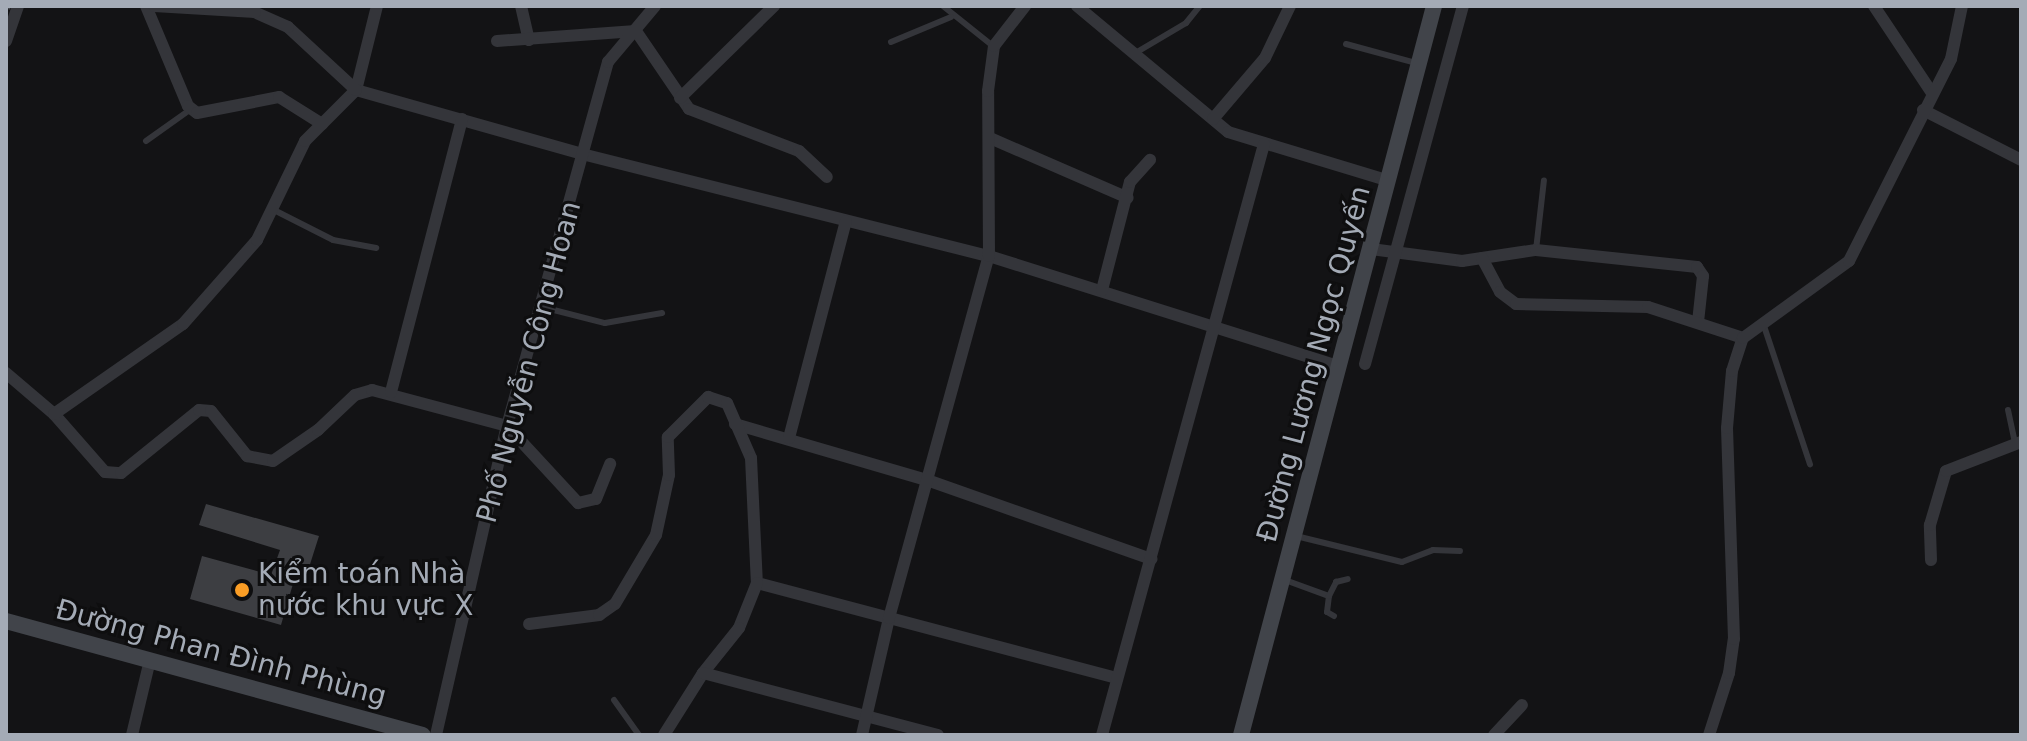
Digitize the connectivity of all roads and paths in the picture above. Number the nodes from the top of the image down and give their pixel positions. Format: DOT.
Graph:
graph roads {
  1 [pos="18,6"];
  2 [pos="146,6"];
  3 [pos="154,6"];
  4 [pos="377,6"];
  5 [pos="521,6"];
  6 [pos="655,6"];
  7 [pos="774,6"];
  8 [pos="943,6"];
  9 [pos="1025,6"];
  10 [pos="1077,6"];
  11 [pos="1200,6"];
  12 [pos="1290,6"];
  13 [pos="1434,6"];
  14 [pos="1463,6"];
  15 [pos="1874,6"];
  16 [pos="1962,6"];
  17 [pos="951,17"];
  18 [pos="636,31"];
  19 [pos="529,40"];
  20 [pos="6,41"];
  21 [pos="497,41"];
  22 [pos="891,42"];
  23 [pos="1346,44"];
  24 [pos="994,46"];
  25 [pos="1137,52"];
  26 [pos="1419,64"];
  27 [pos="356,90"];
  28 [pos="1932,93"];
  29 [pos="680,98"];
  30 [pos="191,109"];
  31 [pos="1923,110"];
  32 [pos="462,119"];
  33 [pos="1213,119"];
  34 [pos="322,124"];
  35 [pos="990,138"];
  36 [pos="146,141"];
  37 [pos="1264,144"];
  38 [pos="586,155"];
  39 [pos="1150,160"];
  40 [pos="2021,160"];
  41 [pos="827,177"];
  42 [pos="1544,180"];
  43 [pos="1389,181"];
  44 [pos="1128,198"];
  45 [pos="272,209"];
  46 [pos="846,221"];
  47 [pos="376,248"];
  48 [pos="1371,249"];
  49 [pos="1536,250"];
  50 [pos="1396,253"];
  51 [pos="989,256"];
  52 [pos="1482,258"];
  53 [pos="1102,290"];
  54 [pos="542,307"];
  55 [pos="662,313"];
  56 [pos="1698,322"];
  57 [pos="1763,323"];
  58 [pos="1216,325"];
  59 [pos="1743,338"];
  60 [pos="1365,364"];
  61 [pos="1340,367"];
  62 [pos="6,373"];
  63 [pos="391,392"];
  64 [pos="2008,410"];
  65 [pos="54,414"];
  66 [pos="735,424"];
  67 [pos="507,426"];
  68 [pos="789,438"];
  69 [pos="2018,443"];
  70 [pos="610,464"];
  71 [pos="1810,464"];
  72 [pos="927,480"];
  73 [pos="1296,536"];
  74 [pos="1460,551"];
  75 [pos="1151,559"];
  76 [pos="1931,560"];
  77 [pos="1348,579"];
  78 [pos="1285,580"];
  79 [pos="757,583"];
  80 [pos="1329,596"];
  81 [pos="1334,616"];
  82 [pos="889,618"];
  83 [pos="6,621"];
  84 [pos="529,624"];
  85 [pos="150,660"];
  86 [pos="703,673"];
  87 [pos="1117,678"];
  88 [pos="614,700"];
  89 [pos="1522,705"];
  90 [pos="866,718"];
  91 [pos="132,735"];
  92 [pos="423,735"];
  93 [pos="436,735"];
  94 [pos="639,735"];
  95 [pos="664,735"];
  96 [pos="862,735"];
  97 [pos="938,735"];
  98 [pos="1102,735"];
  99 [pos="1241,735"];
  100 [pos="1494,735"];
  101 [pos="1709,735"];
  1 -- 20 [label="street"];
  2 -- 30 [label="street"];
  3 -- 27 [label="street"];
  4 -- 27 [label="street"];
  5 -- 19 [label="street"];
  6 -- 18 [label="street, Phố Nguyễn Công Hoan"];
  7 -- 29 [label="street"];
  8 -- 17 [label="lane"];
  9 -- 24 [label="street"];
  10 -- 25 [label="street"];
  11 -- 25 [label="lane"];
  12 -- 33 [label="street"];
  13 -- 26 [label="main road, Đường Lương Ngọc Quyến"];
  14 -- 50 [label="street"];
  15 -- 28 [label="street"];
  16 -- 28 [label="street"];
  17 -- 22 [label="lane"];
  17 -- 24 [label="lane"];
  18 -- 19 [label="street"];
  18 -- 29 [label="street"];
  18 -- 38 [label="street, Phố Nguyễn Công Hoan"];
  19 -- 21 [label="street"];
  23 -- 26 [label="lane"];
  24 -- 35 [label="street"];
  25 -- 33 [label="street"];
  26 -- 43 [label="main road, Đường Lương Ngọc Quyến"];
  27 -- 32 [label="street"];
  27 -- 34 [label="street"];
  28 -- 31 [label="street"];
  29 -- 41 [label="street"];
  30 -- 34 [label="street"];
  30 -- 36 [label="lane"];
  31 -- 40 [label="street"];
  31 -- 57 [label="street"];
  32 -- 38 [label="street"];
  32 -- 63 [label="street"];
  33 -- 37 [label="street"];
  34 -- 45 [label="street"];
  35 -- 44 [label="street"];
  35 -- 51 [label="street"];
  37 -- 43 [label="street"];
  37 -- 58 [label="street"];
  38 -- 46 [label="street"];
  38 -- 54 [label="street, Phố Nguyễn Công Hoan"];
  39 -- 44 [label="street"];
  42 -- 49 [label="lane"];
  43 -- 48 [label="main road, Đường Lương Ngọc Quyến"];
  44 -- 53 [label="street"];
  45 -- 47 [label="lane"];
  45 -- 65 [label="street"];
  46 -- 51 [label="street"];
  46 -- 68 [label="street"];
  48 -- 50 [label="street"];
  48 -- 61 [label="main road, Đường Lương Ngọc Quyến"];
  49 -- 52 [label="street"];
  49 -- 56 [label="street"];
  50 -- 52 [label="street"];
  50 -- 60 [label="street"];
  51 -- 53 [label="street"];
  51 -- 72 [label="street"];
  52 -- 56 [label="street"];
  53 -- 58 [label="street"];
  54 -- 55 [label="lane"];
  54 -- 67 [label="street, Phố Nguyễn Công Hoan"];
  56 -- 59 [label="street"];
  57 -- 59 [label="street"];
  57 -- 71 [label="lane"];
  58 -- 61 [label="street"];
  58 -- 75 [label="street"];
  59 -- 101 [label="street"];
  61 -- 73 [label="main road, Đường Lương Ngọc Quyến"];
  62 -- 65 [label="street"];
  63 -- 65 [label="street"];
  63 -- 67 [label="street"];
  64 -- 69 [label="lane"];
  66 -- 68 [label="street"];
  66 -- 79 [label="street"];
  66 -- 84 [label="street"];
  67 -- 70 [label="street"];
  67 -- 93 [label="street, Phố Nguyễn Công Hoan"];
  68 -- 72 [label="street"];
  69 -- 76 [label="street"];
  72 -- 75 [label="street"];
  72 -- 82 [label="street"];
  73 -- 74 [label="lane"];
  73 -- 78 [label="main road, Đường Lương Ngọc Quyến"];
  75 -- 87 [label="street"];
  77 -- 80 [label="lane"];
  78 -- 80 [label="lane"];
  78 -- 99 [label="main road, Đường Lương Ngọc Quyến"];
  79 -- 82 [label="street"];
  79 -- 86 [label="street"];
  80 -- 81 [label="lane"];
  82 -- 87 [label="street"];
  82 -- 90 [label="street"];
  83 -- 85 [label="main road, Đường Phan Đình Phùng"];
  85 -- 91 [label="street"];
  85 -- 92 [label="main road, Đường Phan Đình Phùng"];
  86 -- 90 [label="street"];
  86 -- 95 [label="street"];
  87 -- 98 [label="street"];
  88 -- 94 [label="lane"];
  89 -- 100 [label="street"];
  90 -- 96 [label="street"];
  90 -- 97 [label="street"];
}
